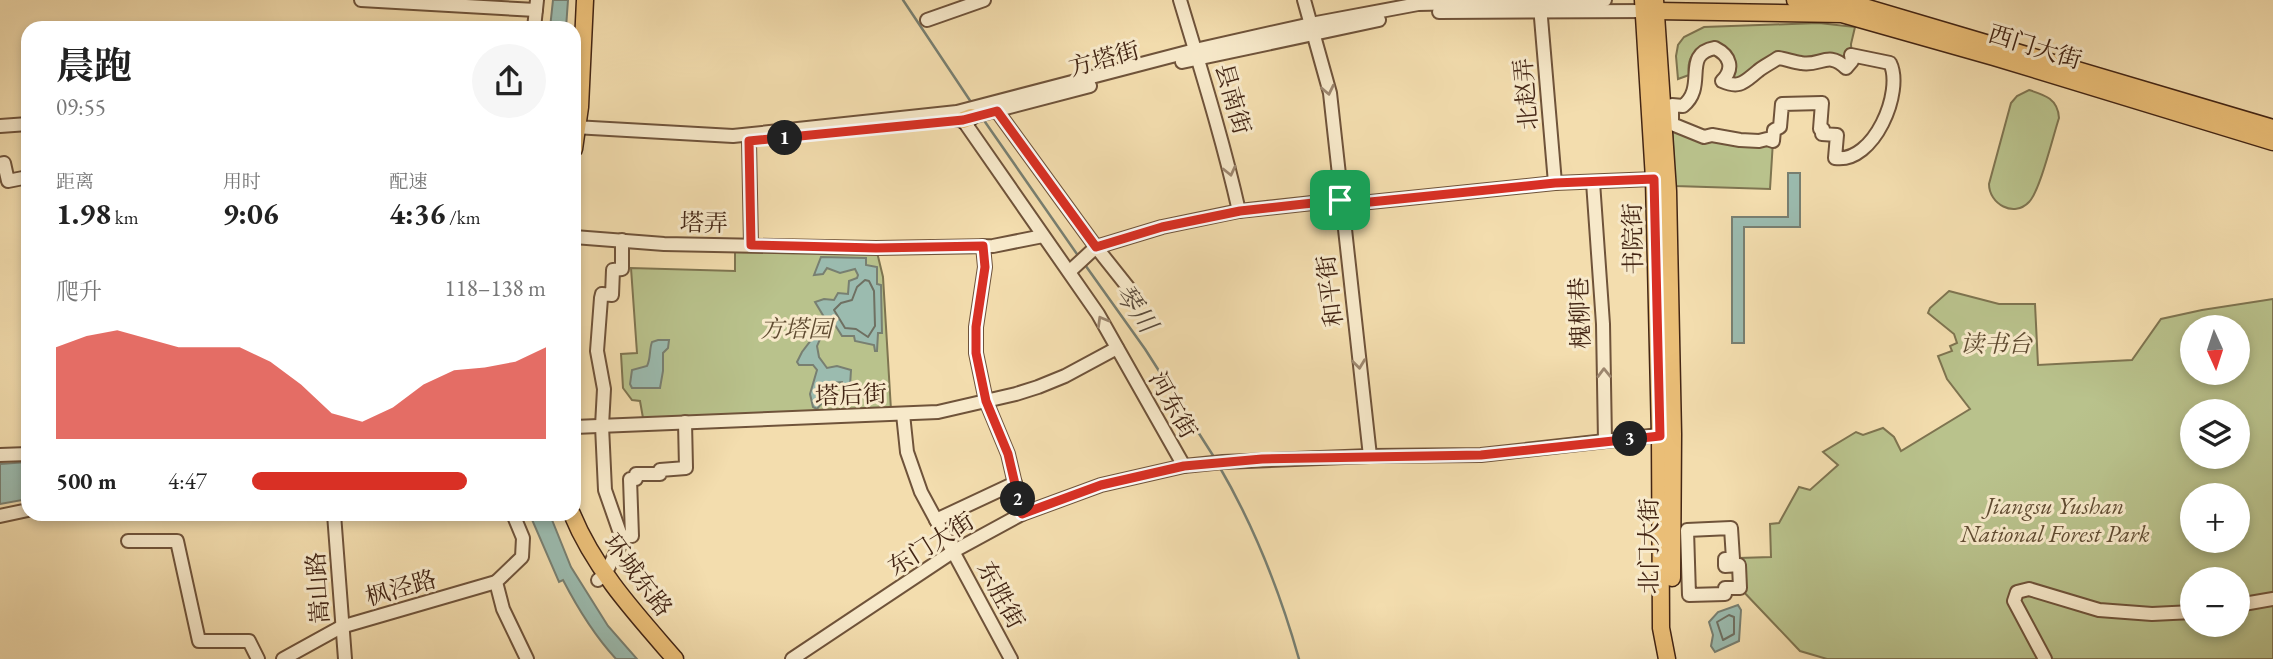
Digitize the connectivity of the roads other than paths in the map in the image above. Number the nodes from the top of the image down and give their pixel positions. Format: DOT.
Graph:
graph roads {
  1 [pos="362,0"];
  2 [pos="576,0"];
  3 [pos="584,0"];
  4 [pos="984,0"];
  5 [pos="1180,0"];
  6 [pos="1304,0"];
  7 [pos="1605,0"];
  8 [pos="1795,0"];
  9 [pos="536,5"];
  10 [pos="1419,5"];
  11 [pos="1539,5"];
  12 [pos="1649,6"];
  13 [pos="927,20"];
  14 [pos="575,21"];
  15 [pos="1312,28"];
  16 [pos="1197,54"];
  17 [pos="581,80"];
  18 [pos="990,110"];
  19 [pos="967,116"];
  20 [pos="21,124"];
  21 [pos="0,126"];
  22 [pos="2273,128"];
  23 [pos="581,134"];
  24 [pos="581,134"];
  25 [pos="1729,137"];
  26 [pos="749,141"];
  27 [pos="2273,142"];
  28 [pos="0,164"];
  29 [pos="21,178"];
  30 [pos="1654,179"];
  31 [pos="1593,182"];
  32 [pos="1555,183"];
  33 [pos="1341,203"];
  34 [pos="1240,211"];
  35 [pos="1043,236"];
  36 [pos="581,237"];
  37 [pos="622,240"];
  38 [pos="751,245"];
  39 [pos="983,246"];
  40 [pos="1092,251"];
  41 [pos="1070,271"];
  42 [pos="1131,291"];
  43 [pos="1117,348"];
  44 [pos="986,401"];
  45 [pos="903,414"];
  46 [pos="685,422"];
  47 [pos="603,426"];
  48 [pos="581,427"];
  49 [pos="1667,435"];
  50 [pos="1605,441"];
  51 [pos="21,454"];
  52 [pos="0,455"];
  53 [pos="1370,456"];
  54 [pos="1184,466"];
  55 [pos="1015,483"];
  56 [pos="21,512"];
  57 [pos="1022,514"];
  58 [pos="0,516"];
  59 [pos="936,520"];
  60 [pos="334,521"];
  61 [pos="516,521"];
  62 [pos="569,521"];
  63 [pos="575,521"];
  64 [pos="620,537"];
  65 [pos="128,541"];
  66 [pos="954,551"];
  67 [pos="602,577"];
  68 [pos="496,582"];
  69 [pos="1725,594"];
  70 [pos="2273,599"];
  71 [pos="2250,603"];
  72 [pos="2180,613"];
  73 [pos="341,627"];
  74 [pos="797,658"];
  75 [pos="258,659"];
  76 [pos="283,659"];
  77 [pos="345,659"];
  78 [pos="527,659"];
  79 [pos="666,659"];
  80 [pos="675,659"];
  81 [pos="1011,659"];
  82 [pos="1667,659"];
  83 [pos="1675,659"];
  84 [pos="2045,659"];
  1 -- 9 [label="street"];
  2 -- 14 [label="main road"];
  3 -- 17 [label="main road"];
  4 -- 13 [label="street"];
  5 -- 16 [label="street, 县南街"];
  6 -- 15 [label="street, 和平街"];
  7 -- 11 [label="street, 方塔街"];
  8 -- 22 [label="main road, 西门大街"];
  10 -- 11 [label="street, 方塔街"];
  10 -- 15 [label="street, 方塔街"];
  11 -- 12 [label="street, 方塔街"];
  11 -- 32 [label="street, 北赵弄"];
  12 -- 27 [label="main road, 西门大街"];
  12 -- 30 [label="main road, 书院街"];
  12 -- 49 [label="main road, 书院街"];
  15 -- 16 [label="street, 方塔街"];
  15 -- 33 [label="street, 和平街, one-way"];
  16 -- 18 [label="street, 方塔街"];
  16 -- 34 [label="street, 县南街, one-way"];
  18 -- 19 [label="street, 方塔街"];
  18 -- 40 [label="street"];
  19 -- 23 [label="street, 方塔街"];
  19 -- 26 [label="street, 方塔街"];
  19 -- 35 [label="street, 河东街"];
  20 -- 21 [label="street"];
  24 -- 26 [label="street, 方塔街"];
  25 -- 25 [label="street"];
  26 -- 38 [label="street"];
  28 -- 29 [label="street"];
  30 -- 31 [label="street"];
  30 -- 49 [label="main road, 书院街"];
  31 -- 32 [label="street"];
  50 -- 31 [label="street, 槐柳巷, one-way"];
  32 -- 33 [label="street"];
  33 -- 34 [label="street"];
  33 -- 53 [label="street, 和平街, one-way"];
  34 -- 40 [label="street"];
  35 -- 39 [label="street, 塔弄"];
  35 -- 41 [label="street, 河东街"];
  36 -- 37 [label="street, 塔弄"];
  37 -- 38 [label="street, 塔弄"];
  37 -- 47 [label="street"];
  38 -- 39 [label="street, 塔弄"];
  39 -- 44 [label="street"];
  40 -- 41 [label="street"];
  40 -- 42 [label="street"];
  43 -- 41 [label="street, 河东街, one-way"];
  43 -- 44 [label="street, 塔后街"];
  43 -- 54 [label="street, 河东街"];
  44 -- 45 [label="street, 塔后街"];
  44 -- 55 [label="street"];
  45 -- 46 [label="street, 塔后街"];
  45 -- 59 [label="street, 东胜街"];
  46 -- 47 [label="street, 塔后街"];
  46 -- 64 [label="street"];
  47 -- 48 [label="street, 塔后街"];
  47 -- 64 [label="street"];
  49 -- 50 [label="street, 东门大街"];
  49 -- 82 [label="main road, 北门大街"];
  49 -- 83 [label="main road, 北门大街"];
  50 -- 53 [label="street, 东门大街"];
  51 -- 52 [label="street"];
  53 -- 54 [label="street, 东门大街"];
  54 -- 57 [label="street, 东门大街"];
  55 -- 57 [label="street"];
  55 -- 59 [label="street"];
  56 -- 58 [label="street"];
  57 -- 66 [label="street, 东门大街"];
  59 -- 66 [label="street, 东胜街"];
  60 -- 73 [label="street, 嵩山路"];
  61 -- 68 [label="street"];
  62 -- 67 [label="main road, 环城东路"];
  63 -- 67 [label="main road, 环城东路"];
  64 -- 67 [label="street"];
  65 -- 75 [label="street"];
  66 -- 74 [label="street, 东门大街"];
  66 -- 81 [label="street, 东胜街"];
  67 -- 79 [label="main road, 环城东路"];
  67 -- 80 [label="main road, 环城东路"];
  68 -- 73 [label="street, 枫泾路"];
  68 -- 78 [label="street"];
  69 -- 69 [label="street"];
  70 -- 71 [label="street"];
  72 -- 84 [label="street"];
  73 -- 76 [label="street, 枫泾路"];
  73 -- 77 [label="street, 嵩山路"];
}
